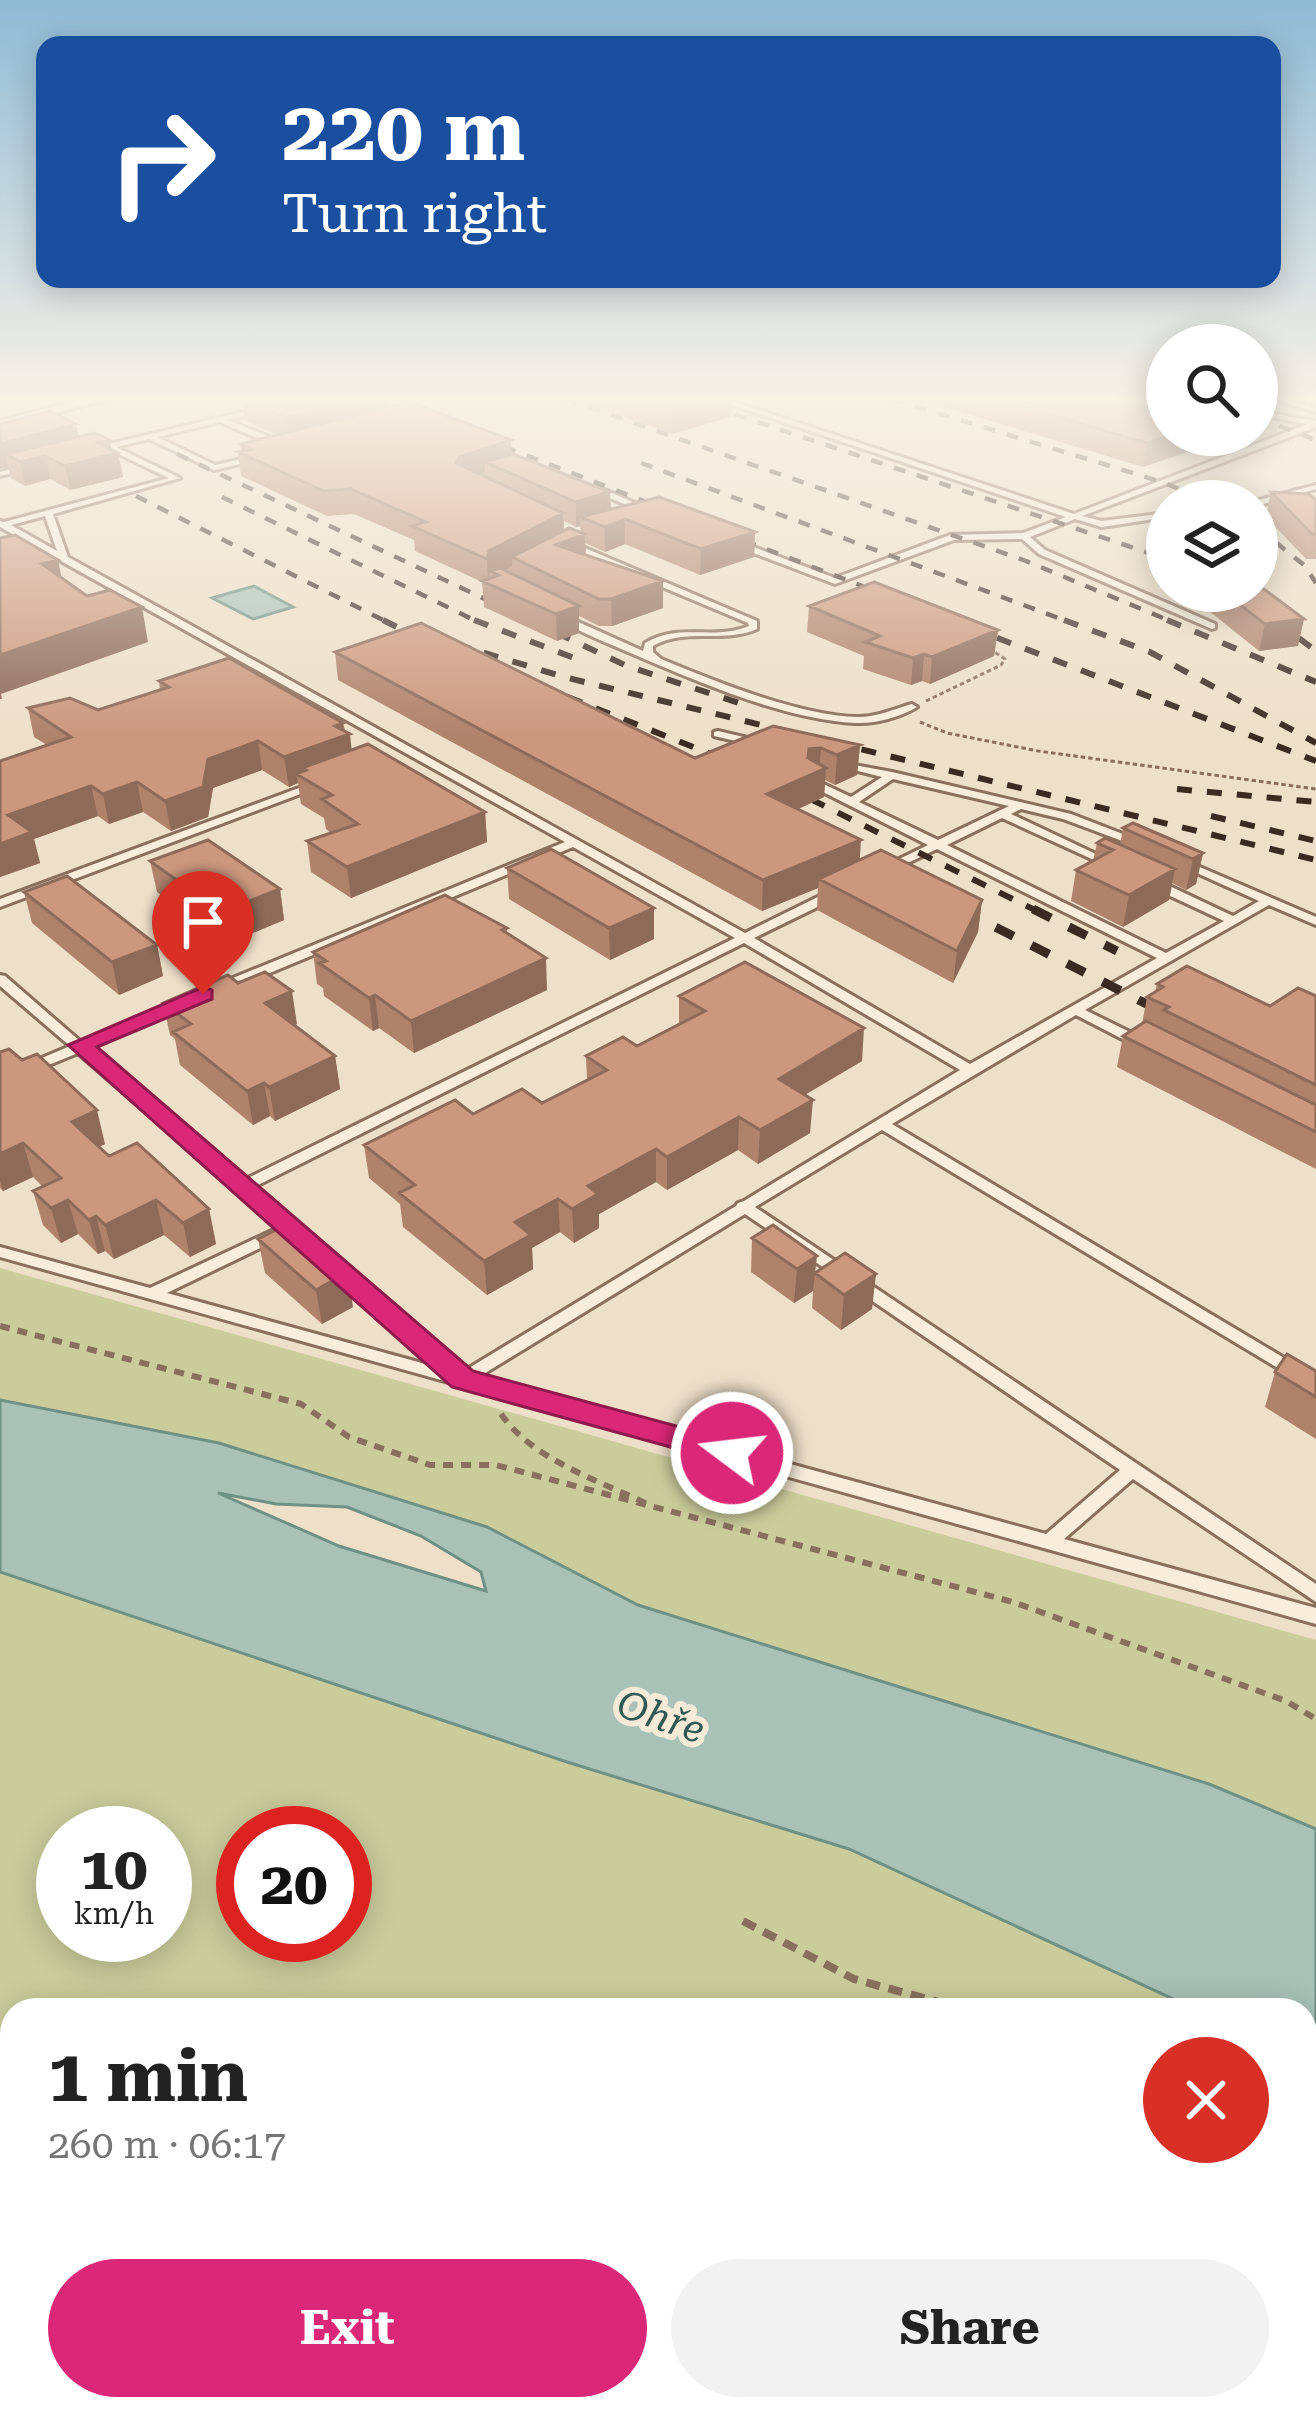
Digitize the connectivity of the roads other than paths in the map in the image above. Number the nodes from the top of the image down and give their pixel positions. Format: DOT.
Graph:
graph roads {
  1 [pos="52,512"];
  2 [pos="651,512"];
  3 [pos="1060,512"];
  4 [pos="1088,512"];
  5 [pos="48,513"];
  6 [pos="1075,517"];
  7 [pos="632,518"];
  8 [pos="1146,518"];
  9 [pos="1,524"];
  10 [pos="1024,536"];
  11 [pos="733,542"];
  12 [pos="551,554"];
  13 [pos="59,555"];
  14 [pos="36,557"];
  15 [pos="557,616"];
  16 [pos="1212,626"];
  17 [pos="657,660"];
  18 [pos="912,707"];
  19 [pos="718,734"];
  20 [pos="783,749"];
  21 [pos="408,751"];
  22 [pos="387,759"];
  23 [pos="826,760"];
  24 [pos="892,776"];
  25 [pos="322,783"];
  26 [pos="813,783"];
  27 [pos="851,802"];
  28 [pos="1018,806"];
  29 [pos="1002,814"];
  30 [pos="573,843"];
  31 [pos="938,845"];
  32 [pos="1149,848"];
  33 [pos="1169,856"];
  34 [pos="1129,872"];
  35 [pos="879,873"];
  36 [pos="860,882"];
  37 [pos="1150,882"];
  38 [pos="1269,901"];
  39 [pos="0,903"];
  40 [pos="1234,921"];
  41 [pos="1316,921"];
  42 [pos="741,936"];
  43 [pos="1164,957"];
  44 [pos="0,979"];
  45 [pos="209,992"];
  46 [pos="187,1001"];
  47 [pos="1074,1009"];
  48 [pos="80,1045"];
  49 [pos="1155,1050"];
  50 [pos="970,1070"];
  51 [pos="0,1081"];
  52 [pos="884,1125"];
  53 [pos="242,1187"];
  54 [pos="743,1206"];
  55 [pos="289,1228"];
  56 [pos="307,1243"];
  57 [pos="0,1252"];
  58 [pos="324,1258"];
  59 [pos="149,1295"];
  60 [pos="463,1379"];
  61 [pos="1316,1385"];
  62 [pos="1132,1470"];
  63 [pos="1051,1540"];
  64 [pos="1316,1594"];
  65 [pos="1316,1616"];
  1 -- 5 [label="lane"];
  2 -- 7 [label="lane"];
  3 -- 6 [label="lane"];
  4 -- 6 [label="lane"];
  5 -- 9 [label="lane"];
  5 -- 13 [label="lane"];
  6 -- 8 [label="lane"];
  6 -- 10 [label="lane"];
  9 -- 13 [label="lane"];
  10 -- 11 [label="lane"];
  10 -- 16 [label="lane"];
  12 -- 17 [label="lane"];
  13 -- 14 [label="lane"];
  13 -- 21 [label="lane"];
  15 -- 17 [label="lane"];
  17 -- 18 [label="lane"];
  19 -- 20 [label="lane"];
  21 -- 22 [label="lane"];
  21 -- 30 [label="lane"];
  23 -- 24 [label="lane"];
  24 -- 27 [label="lane"];
  24 -- 28 [label="lane"];
  25 -- 39 [label="lane"];
  26 -- 27 [label="lane"];
  27 -- 31 [label="lane"];
  28 -- 29 [label="lane"];
  28 -- 32 [label="lane"];
  29 -- 31 [label="lane"];
  29 -- 34 [label="lane"];
  30 -- 42 [label="lane"];
  30 -- 45 [label="lane"];
  31 -- 35 [label="lane"];
  31 -- 43 [label="lane"];
  33 -- 38 [label="lane"];
  36 -- 42 [label="lane"];
  37 -- 40 [label="lane"];
  38 -- 40 [label="lane"];
  38 -- 41 [label="lane"];
  40 -- 43 [label="lane"];
  42 -- 50 [label="lane"];
  42 -- 53 [label="lane"];
  43 -- 47 [label="lane"];
  44 -- 48 [label="lane"];
  46 -- 48 [label="lane"];
  47 -- 49 [label="lane"];
  47 -- 50 [label="lane"];
  48 -- 51 [label="lane"];
  48 -- 53 [label="lane"];
  50 -- 52 [label="lane"];
  52 -- 54 [label="lane"];
  52 -- 61 [label="lane"];
  53 -- 55 [label="lane"];
  54 -- 60 [label="lane"];
  54 -- 62 [label="lane"];
  55 -- 56 [label="lane"];
  55 -- 59 [label="lane"];
  57 -- 59 [label="lane"];
  58 -- 60 [label="lane"];
  59 -- 60 [label="lane"];
  60 -- 63 [label="lane"];
  62 -- 63 [label="lane"];
  62 -- 64 [label="lane"];
  63 -- 65 [label="lane"];
}
